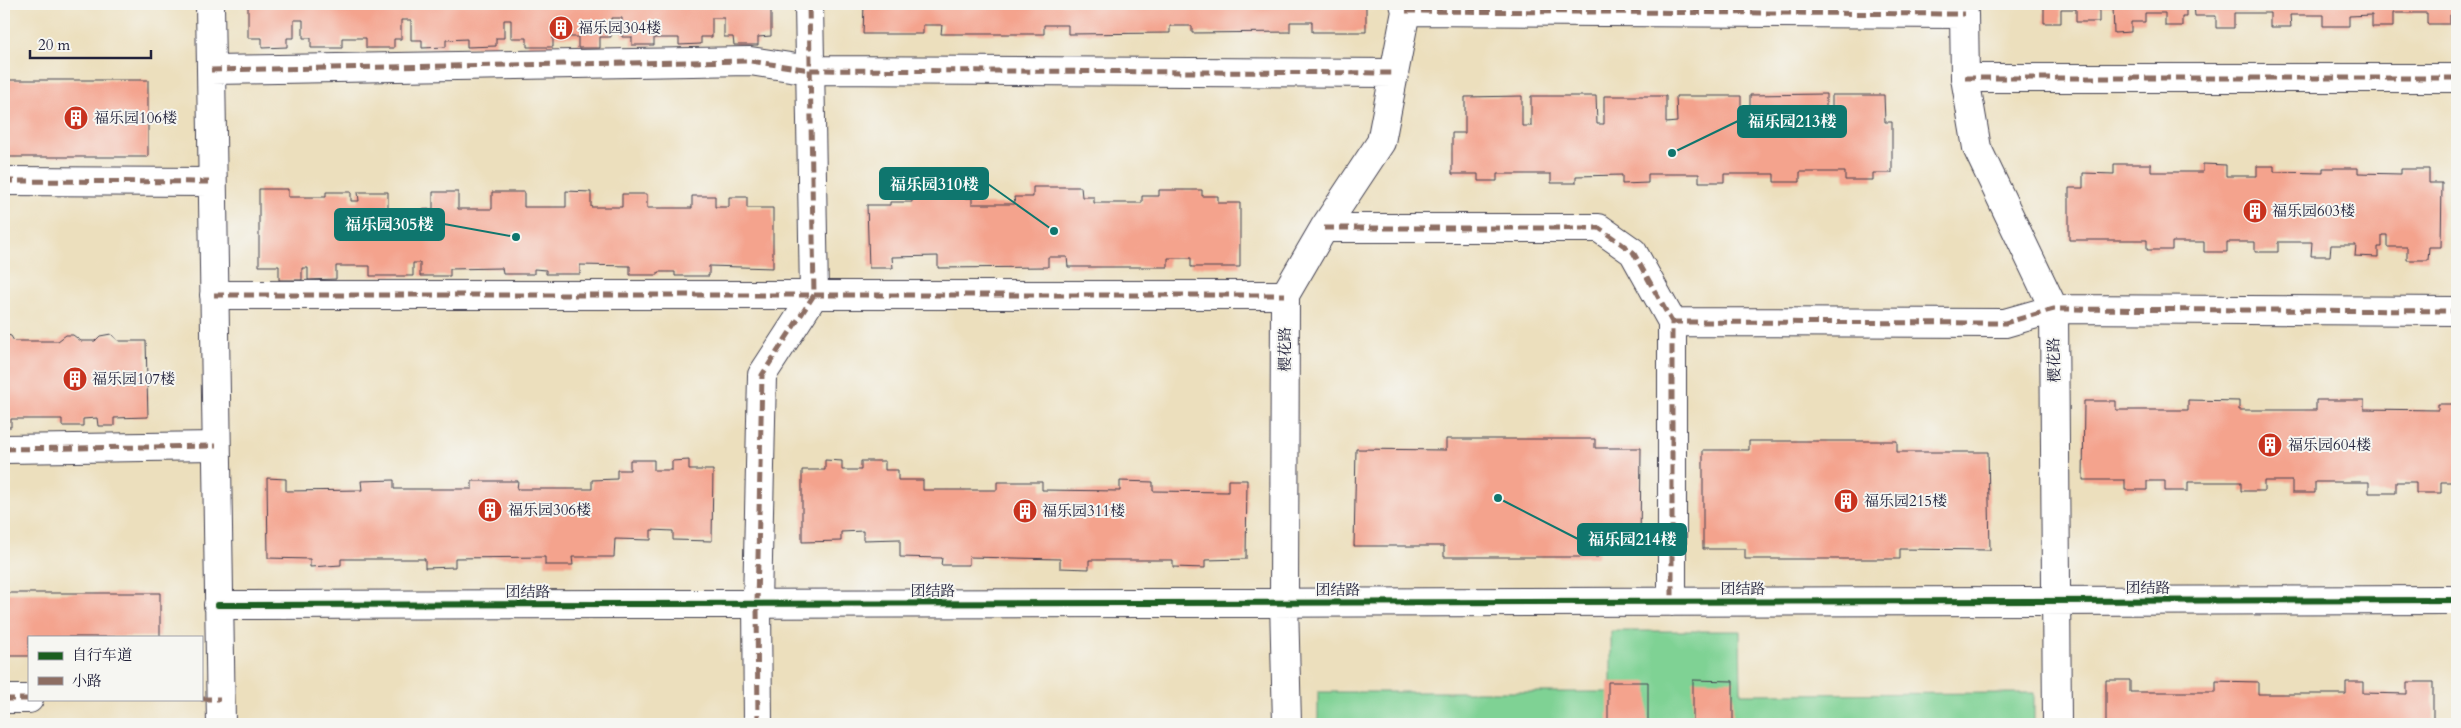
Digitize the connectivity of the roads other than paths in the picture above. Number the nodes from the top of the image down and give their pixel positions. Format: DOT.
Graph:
graph roads {
  1 [pos="210,4"];
  2 [pos="809,4"];
  3 [pos="1405,7"];
  4 [pos="1968,9"];
  5 [pos="211,70"];
  6 [pos="810,70"];
  7 [pos="1394,73"];
  8 [pos="1965,78"];
  9 [pos="2457,78"];
  10 [pos="4,181"];
  11 [pos="212,182"];
  12 [pos="1324,228"];
  13 [pos="214,295"];
  14 [pos="814,295"];
  15 [pos="1285,295"];
  16 [pos="2054,309"];
  17 [pos="2457,311"];
  18 [pos="1672,322"];
  19 [pos="216,446"];
  20 [pos="4,449"];
  21 [pos="2457,600"];
  22 [pos="2057,601"];
  23 [pos="1284,602"];
  24 [pos="1672,602"];
  25 [pos="757,604"];
  26 [pos="218,605"];
  27 [pos="4,699"];
  28 [pos="28,699"];
  29 [pos="214,708"];
  30 [pos="758,724"];
  31 [pos="1287,724"];
  32 [pos="2057,724"];
  1 -- 5 [label="street"];
  2 -- 6 [label="street"];
  3 -- 4 [label="street"];
  3 -- 7 [label="street"];
  4 -- 8 [label="street, 樱花路"];
  5 -- 6 [label="street"];
  5 -- 11 [label="street"];
  6 -- 7 [label="street"];
  6 -- 14 [label="street"];
  7 -- 12 [label="street"];
  8 -- 9 [label="street"];
  8 -- 16 [label="street, 樱花路"];
  10 -- 11 [label="street"];
  11 -- 13 [label="street"];
  12 -- 15 [label="street"];
  12 -- 18 [label="street"];
  13 -- 14 [label="street"];
  13 -- 19 [label="street"];
  14 -- 15 [label="street"];
  14 -- 25 [label="street"];
  15 -- 23 [label="street, 樱花路"];
  16 -- 17 [label="street"];
  16 -- 18 [label="street"];
  16 -- 22 [label="street, 樱花路"];
  18 -- 24 [label="street"];
  19 -- 20 [label="street"];
  19 -- 26 [label="street"];
  21 -- 22 [label="street, 团结路"];
  22 -- 24 [label="street, 团结路"];
  22 -- 32 [label="street, 樱花路"];
  23 -- 24 [label="street, 团结路"];
  23 -- 25 [label="street, 团结路"];
  23 -- 31 [label="street, 樱花路"];
  25 -- 26 [label="street, 团结路"];
  25 -- 30 [label="street"];
  26 -- 29 [label="street"];
  27 -- 28 [label="street"];
}
